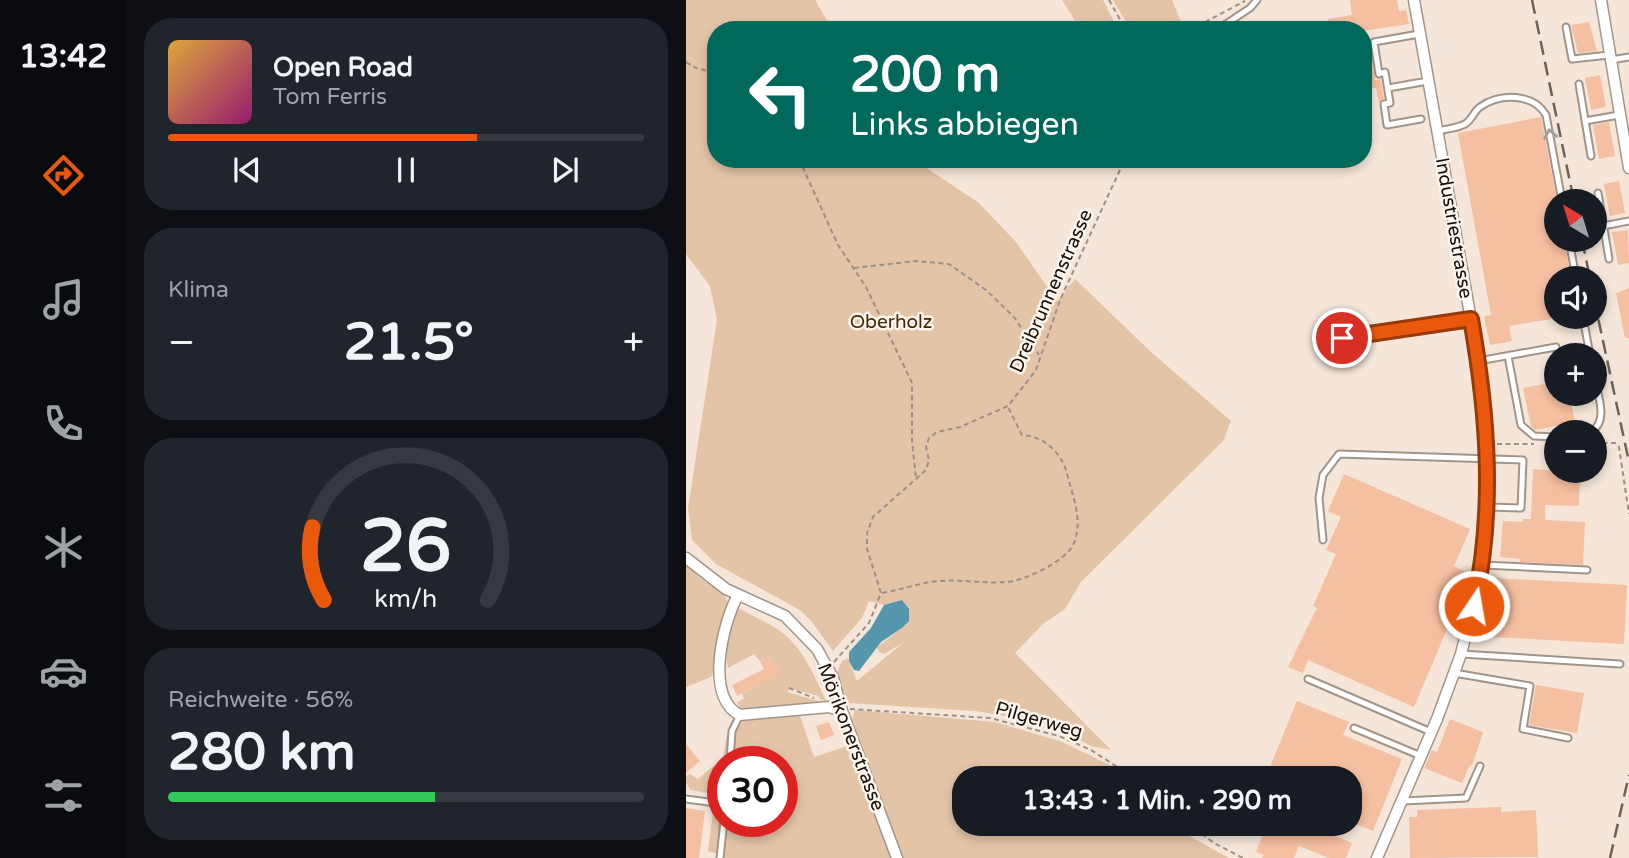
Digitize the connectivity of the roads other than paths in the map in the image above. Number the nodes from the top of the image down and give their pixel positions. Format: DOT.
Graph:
graph roads {
  1 [pos="1257,0"];
  2 [pos="1413,0"];
  3 [pos="1601,0"];
  4 [pos="1230,21"];
  5 [pos="1566,27"];
  6 [pos="1419,34"];
  7 [pos="1610,57"];
  8 [pos="1629,57"];
  9 [pos="1428,81"];
  10 [pos="1579,84"];
  11 [pos="1388,88"];
  12 [pos="1619,115"];
  13 [pos="1421,119"];
  14 [pos="1586,121"];
  15 [pos="1437,131"];
  16 [pos="1626,133"];
  17 [pos="1591,156"];
  18 [pos="1629,168"];
  19 [pos="1560,189"];
  20 [pos="1629,221"];
  21 [pos="1607,225"];
  22 [pos="1607,248"];
  23 [pos="1609,259"];
  24 [pos="1471,319"];
  25 [pos="1317,342"];
  26 [pos="1544,349"];
  27 [pos="1508,356"];
  28 [pos="1478,361"];
  29 [pos="1544,436"];
  30 [pos="1488,460"];
  31 [pos="1488,507"];
  32 [pos="1322,540"];
  33 [pos="686,558"];
  34 [pos="1483,565"];
  35 [pos="1587,570"];
  36 [pos="738,595"];
  37 [pos="1461,654"];
  38 [pos="1620,664"];
  39 [pos="1454,673"];
  40 [pos="1308,679"];
  41 [pos="842,710"];
  42 [pos="740,715"];
  43 [pos="1354,728"];
  44 [pos="1431,732"];
  45 [pos="1568,738"];
  46 [pos="731,746"];
  47 [pos="1421,756"];
  48 [pos="1480,766"];
  49 [pos="686,799"];
  50 [pos="1403,801"];
  51 [pos="707,802"];
  52 [pos="722,837"];
  53 [pos="720,858"];
  54 [pos="897,858"];
  55 [pos="1377,858"];
  1 -- 4 [label="lane"];
  2 -- 6 [label="street, Industriestrasse"];
  3 -- 7 [label="street"];
  5 -- 7 [label="lane"];
  6 -- 9 [label="street, Industriestrasse"];
  6 -- 11 [label="lane"];
  7 -- 8 [label="lane"];
  7 -- 12 [label="street"];
  9 -- 11 [label="lane"];
  9 -- 15 [label="street, Industriestrasse"];
  10 -- 14 [label="lane"];
  11 -- 13 [label="lane"];
  12 -- 14 [label="lane"];
  12 -- 16 [label="street"];
  14 -- 17 [label="lane"];
  19 -- 15 [label="lane, one-way"];
  15 -- 24 [label="street, Industriestrasse"];
  16 -- 18 [label="street"];
  20 -- 21 [label="lane"];
  22 -- 23 [label="lane"];
  24 -- 25 [label="lane"];
  24 -- 28 [label="street, Industriestrasse"];
  26 -- 27 [label="lane"];
  27 -- 28 [label="lane"];
  27 -- 29 [label="lane"];
  28 -- 30 [label="street, Industriestrasse"];
  30 -- 31 [label="street, Industriestrasse"];
  30 -- 31 [label="lane"];
  30 -- 32 [label="lane"];
  31 -- 34 [label="street, Industriestrasse"];
  33 -- 36 [label="street, Mörikonerstrasse"];
  34 -- 35 [label="lane"];
  34 -- 37 [label="street, Industriestrasse"];
  36 -- 41 [label="street, Mörikonerstrasse"];
  36 -- 42 [label="street"];
  37 -- 38 [label="lane"];
  37 -- 39 [label="street, Industriestrasse"];
  39 -- 44 [label="street, Industriestrasse"];
  39 -- 45 [label="lane"];
  40 -- 44 [label="lane"];
  41 -- 42 [label="street"];
  41 -- 54 [label="street, Mörikonerstrasse"];
  42 -- 46 [label="lane"];
  43 -- 47 [label="lane"];
  44 -- 47 [label="street, Industriestrasse"];
  47 -- 50 [label="street, Industriestrasse"];
  48 -- 50 [label="lane"];
  49 -- 51 [label="lane"];
  50 -- 55 [label="street, Industriestrasse"];
  52 -- 53 [label="lane"];
}
